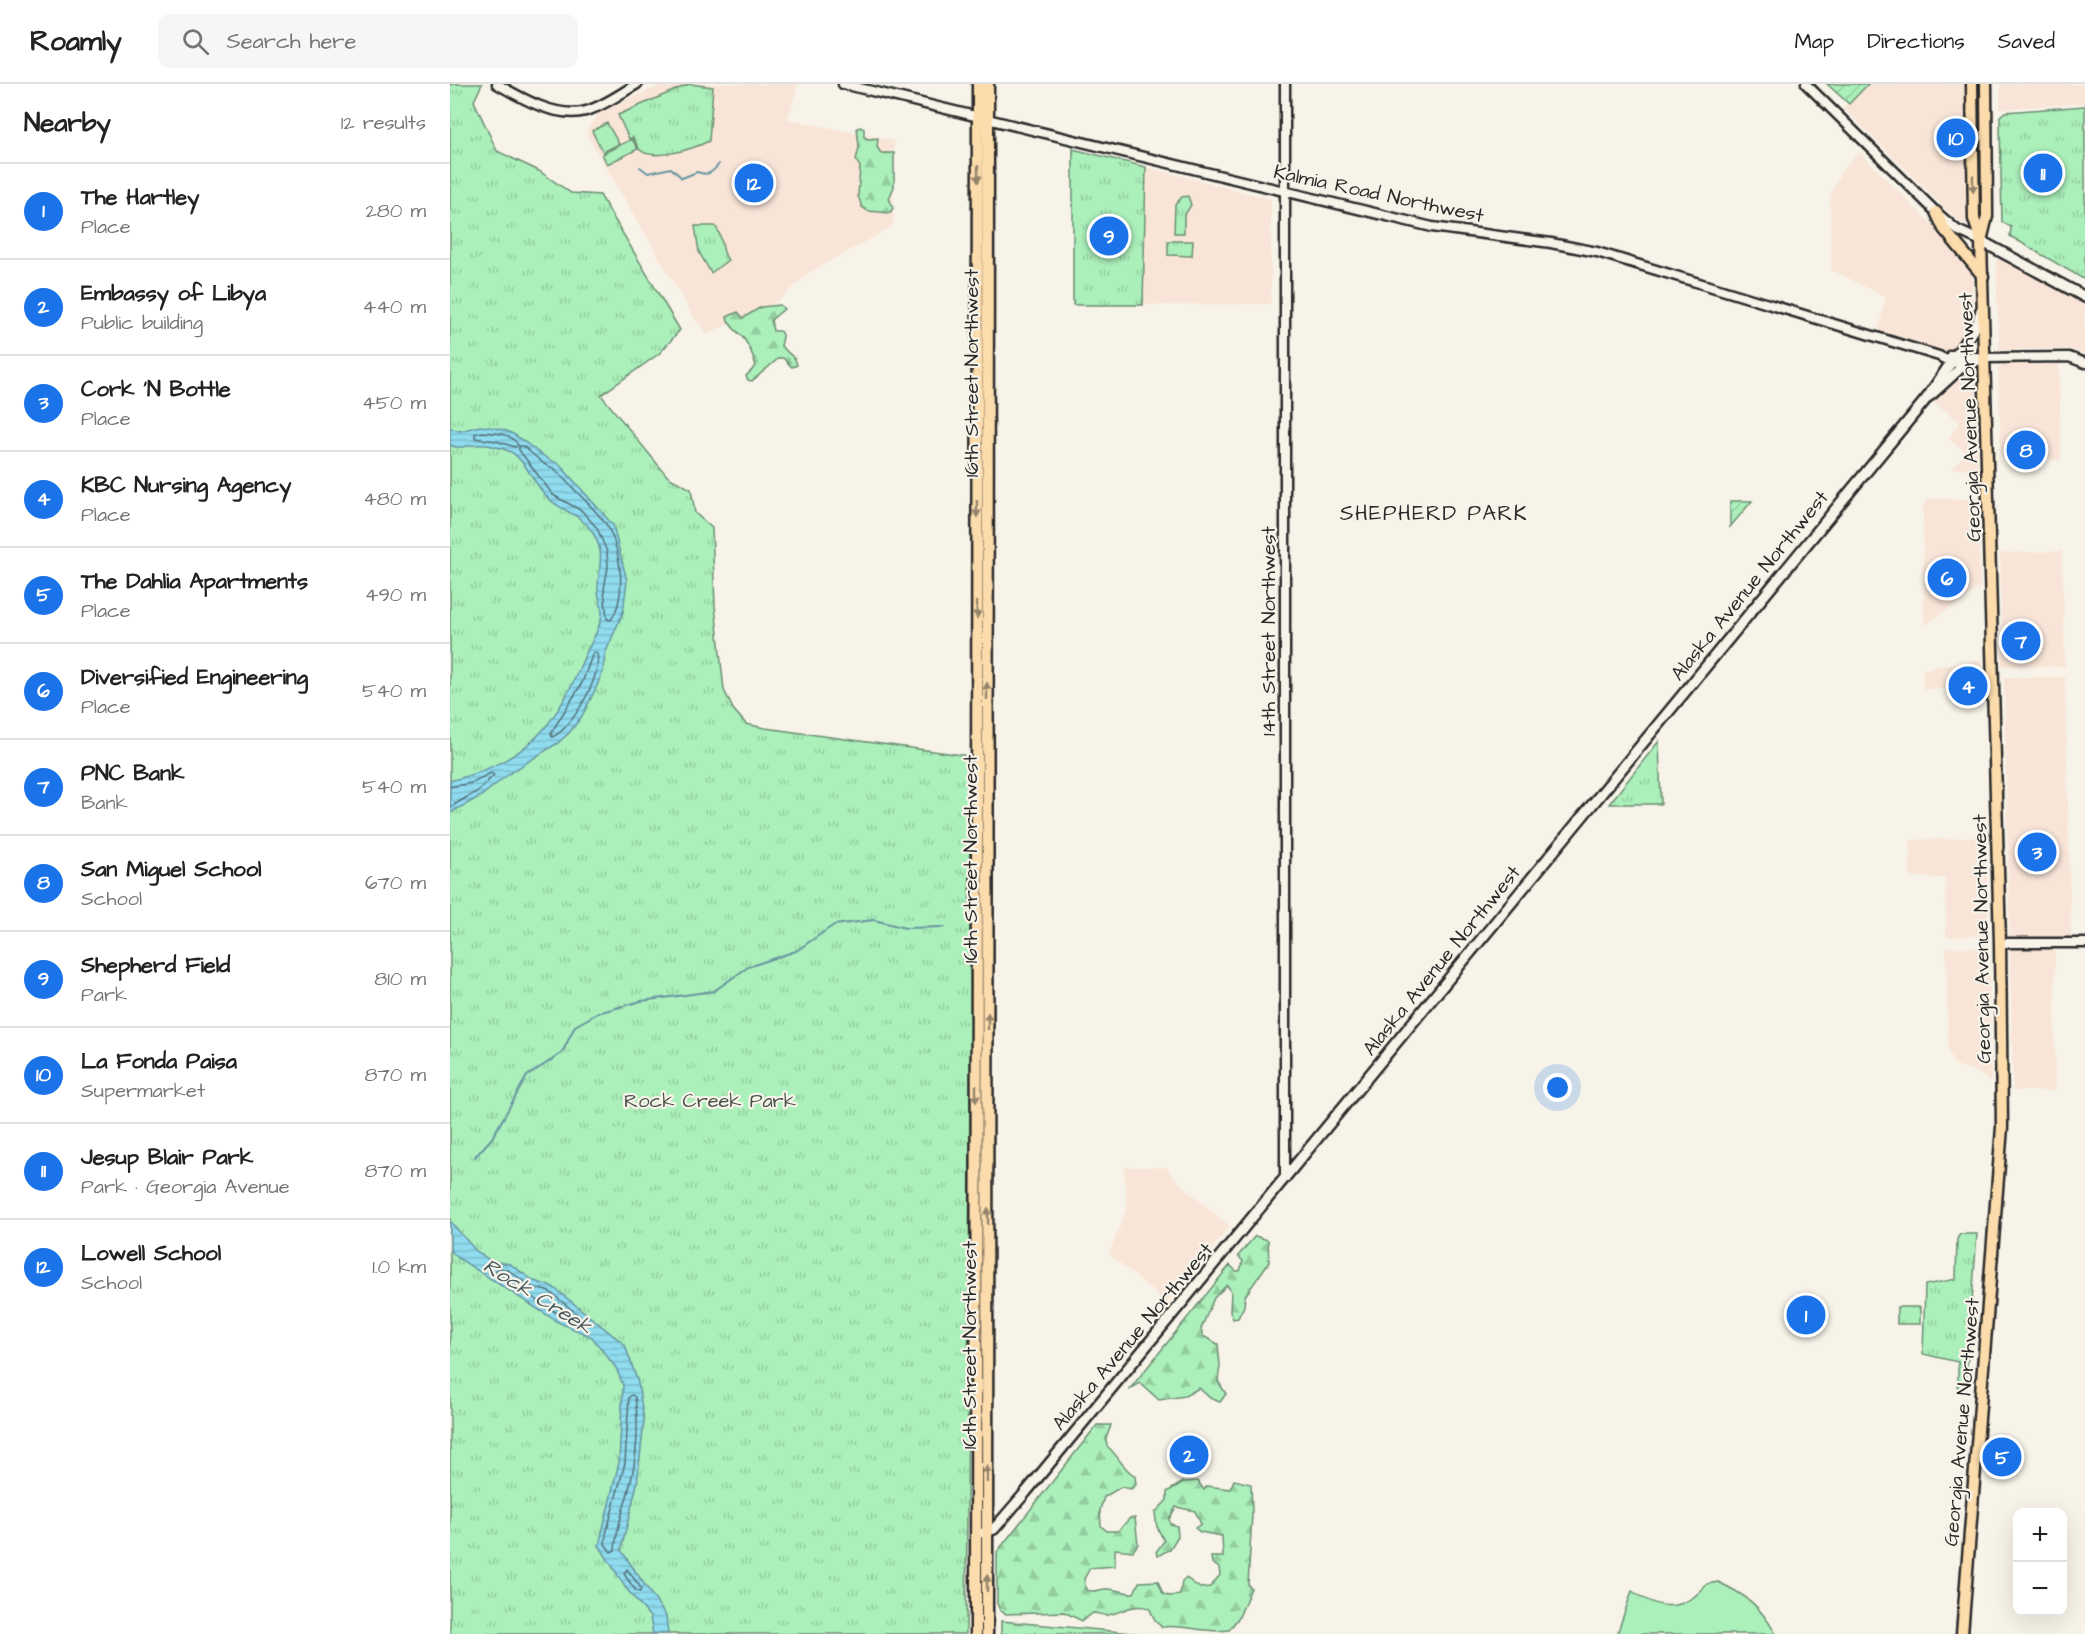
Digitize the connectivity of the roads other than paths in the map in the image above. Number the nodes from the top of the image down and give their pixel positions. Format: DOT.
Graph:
graph roads {
  1 [pos="497,84"];
  2 [pos="637,84"];
  3 [pos="843,84"];
  4 [pos="978,84"];
  5 [pos="988,84"];
  6 [pos="1285,84"];
  7 [pos="1806,84"];
  8 [pos="1972,84"];
  9 [pos="1986,84"];
  10 [pos="983,117"];
  11 [pos="1285,192"];
  12 [pos="1936,212"];
  13 [pos="1981,242"];
  14 [pos="1983,276"];
  15 [pos="2085,297"];
  16 [pos="1984,299"];
  17 [pos="1953,358"];
  18 [pos="1986,358"];
  19 [pos="2085,363"];
  20 [pos="1965,364"];
  21 [pos="1927,398"];
  22 [pos="2000,943"];
  23 [pos="2085,943"];
  24 [pos="1285,1178"];
  25 [pos="987,1532"];
  26 [pos="975,1534"];
  27 [pos="976,1634"];
  28 [pos="987,1634"];
  29 [pos="1962,1634"];
  1 -- 2 [label="street"];
  3 -- 10 [label="street, Kalmia Road Northwest"];
  4 -- 10 [label="main road, 16th Street Northwest"];
  5 -- 10 [label="main road, 16th Street Northwest"];
  6 -- 11 [label="street, 14th Street Northwest"];
  7 -- 12 [label="street"];
  8 -- 13 [label="main road, one-way"];
  9 -- 13 [label="main road"];
  10 -- 11 [label="street, Kalmia Road Northwest"];
  25 -- 10 [label="main road, 16th Street Northwest, one-way"];
  10 -- 26 [label="main road, 16th Street Northwest, one-way"];
  11 -- 17 [label="street, Kalmia Road Northwest"];
  11 -- 24 [label="street, 14th Street Northwest"];
  12 -- 13 [label="street"];
  12 -- 14 [label="main road"];
  13 -- 14 [label="main road, Georgia Avenue Northwest"];
  13 -- 15 [label="main road"];
  14 -- 16 [label="main road, Georgia Avenue Northwest"];
  16 -- 17 [label="main road, Alaska Avenue Northwest"];
  16 -- 18 [label="main road, Georgia Avenue Northwest"];
  17 -- 18 [label="street, Kalmia Road Northwest"];
  17 -- 20 [label="street, Kalmia Road Northwest"];
  17 -- 21 [label="main road, Alaska Avenue Northwest"];
  18 -- 19 [label="street, Kalmia Road Northwest"];
  18 -- 20 [label="main road, Kalmia Road Northwest"];
  18 -- 22 [label="main road, Georgia Avenue Northwest"];
  20 -- 21 [label="main road, Alaska Avenue Northwest"];
  21 -- 24 [label="main road, Alaska Avenue Northwest"];
  22 -- 23 [label="street"];
  22 -- 29 [label="main road, Georgia Avenue Northwest"];
  24 -- 25 [label="main road, Alaska Avenue Northwest"];
  25 -- 26 [label="main road"];
  28 -- 25 [label="main road, 16th Street Northwest, one-way"];
  26 -- 27 [label="main road, 16th Street Northwest"];
}
